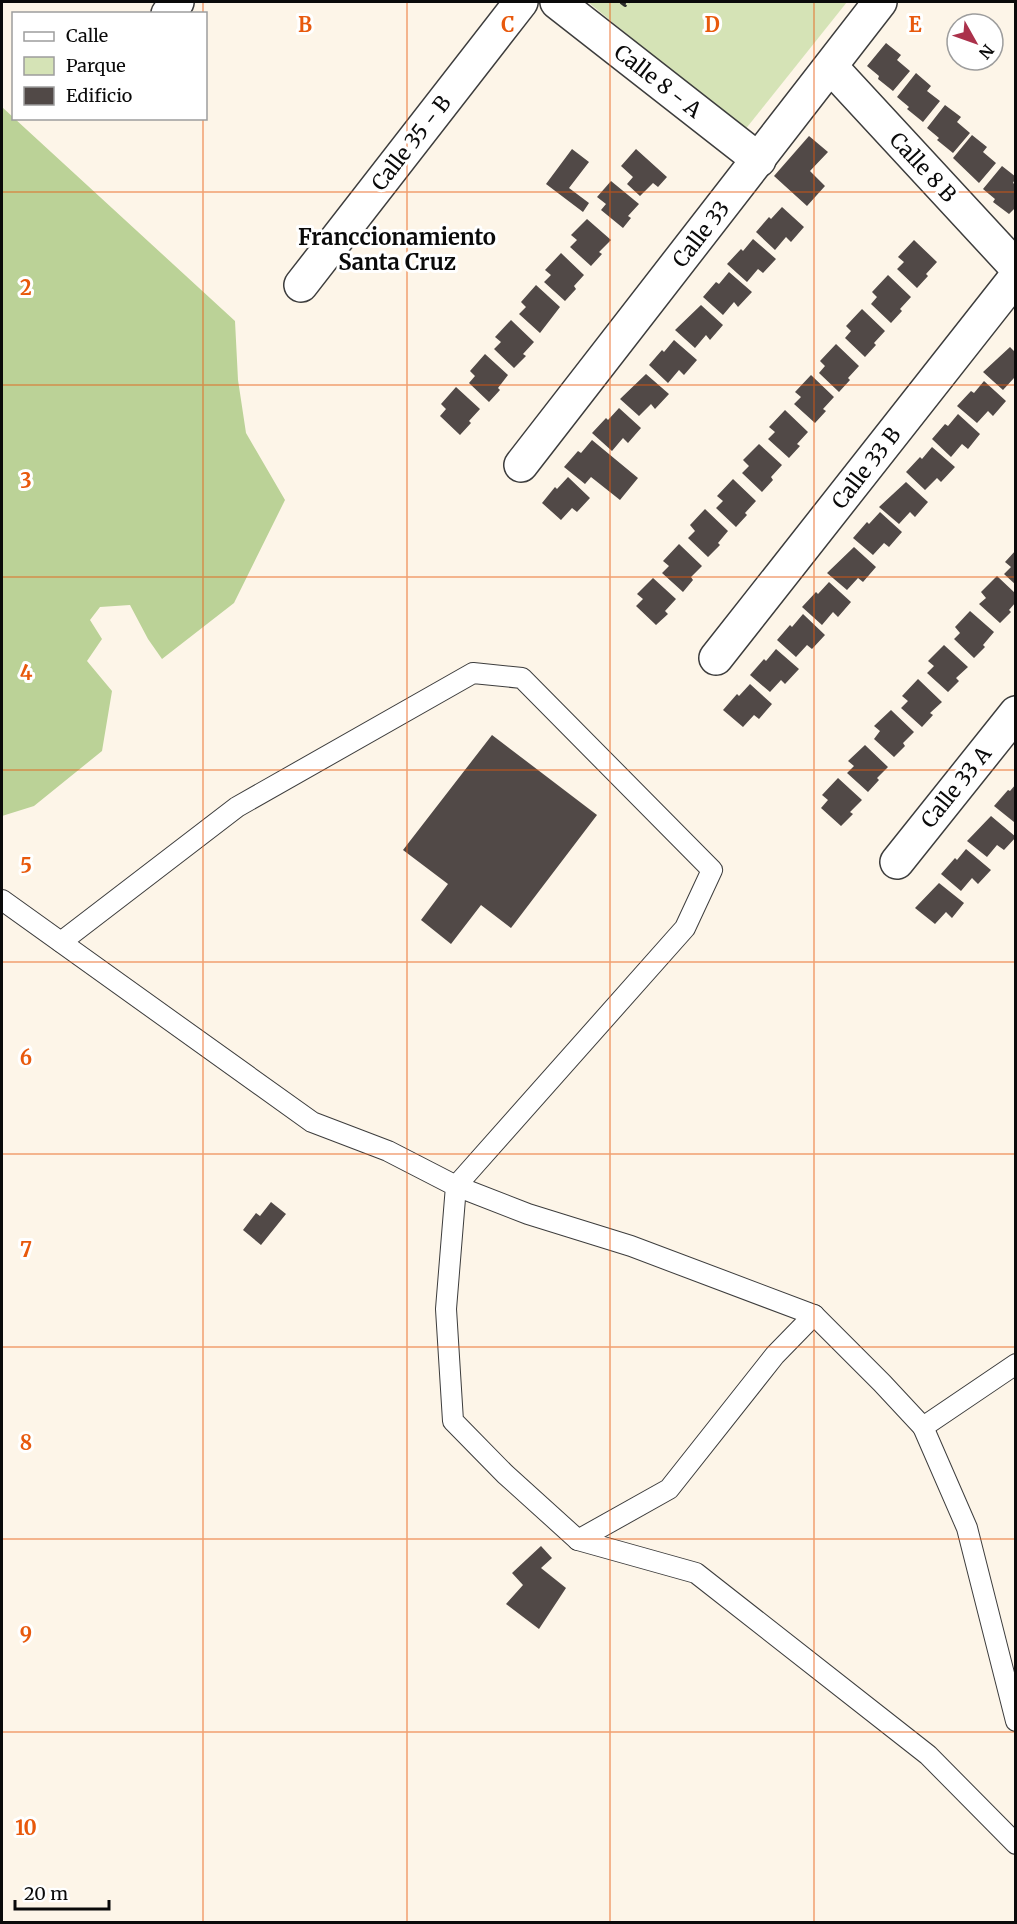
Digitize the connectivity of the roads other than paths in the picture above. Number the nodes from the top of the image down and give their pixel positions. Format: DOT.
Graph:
graph roads {
  1 [pos="521,2"];
  2 [pos="557,2"];
  3 [pos="880,2"];
  4 [pos="831,67"];
  5 [pos="759,159"];
  6 [pos="1016,267"];
  7 [pos="1016,277"];
  8 [pos="301,285"];
  9 [pos="521,465"];
  10 [pos="716,658"];
  11 [pos="1016,713"];
  12 [pos="897,862"];
  13 [pos="2,900"];
  14 [pos="60,942"];
  15 [pos="456,1186"];
  16 [pos="814,1316"];
  17 [pos="1016,1365"];
  18 [pos="922,1427"];
  19 [pos="578,1540"];
  20 [pos="1016,1721"];
  21 [pos="1016,1844"];
  1 -- 8 [label="street, Calle 35 - B"];
  2 -- 5 [label="street, Calle 8 - A"];
  3 -- 4 [label="street, Calle 33"];
  4 -- 5 [label="street, Calle 33"];
  4 -- 6 [label="street, Calle 8 B"];
  5 -- 9 [label="street, Calle 33"];
  7 -- 10 [label="street, Calle 33 B"];
  11 -- 12 [label="street, Calle 33 A"];
  13 -- 14 [label="lane"];
  14 -- 15 [label="lane"];
  14 -- 15 [label="lane"];
  15 -- 16 [label="lane"];
  15 -- 19 [label="lane"];
  16 -- 18 [label="lane"];
  16 -- 19 [label="lane"];
  17 -- 18 [label="lane"];
  18 -- 20 [label="lane"];
  19 -- 21 [label="lane"];
}
